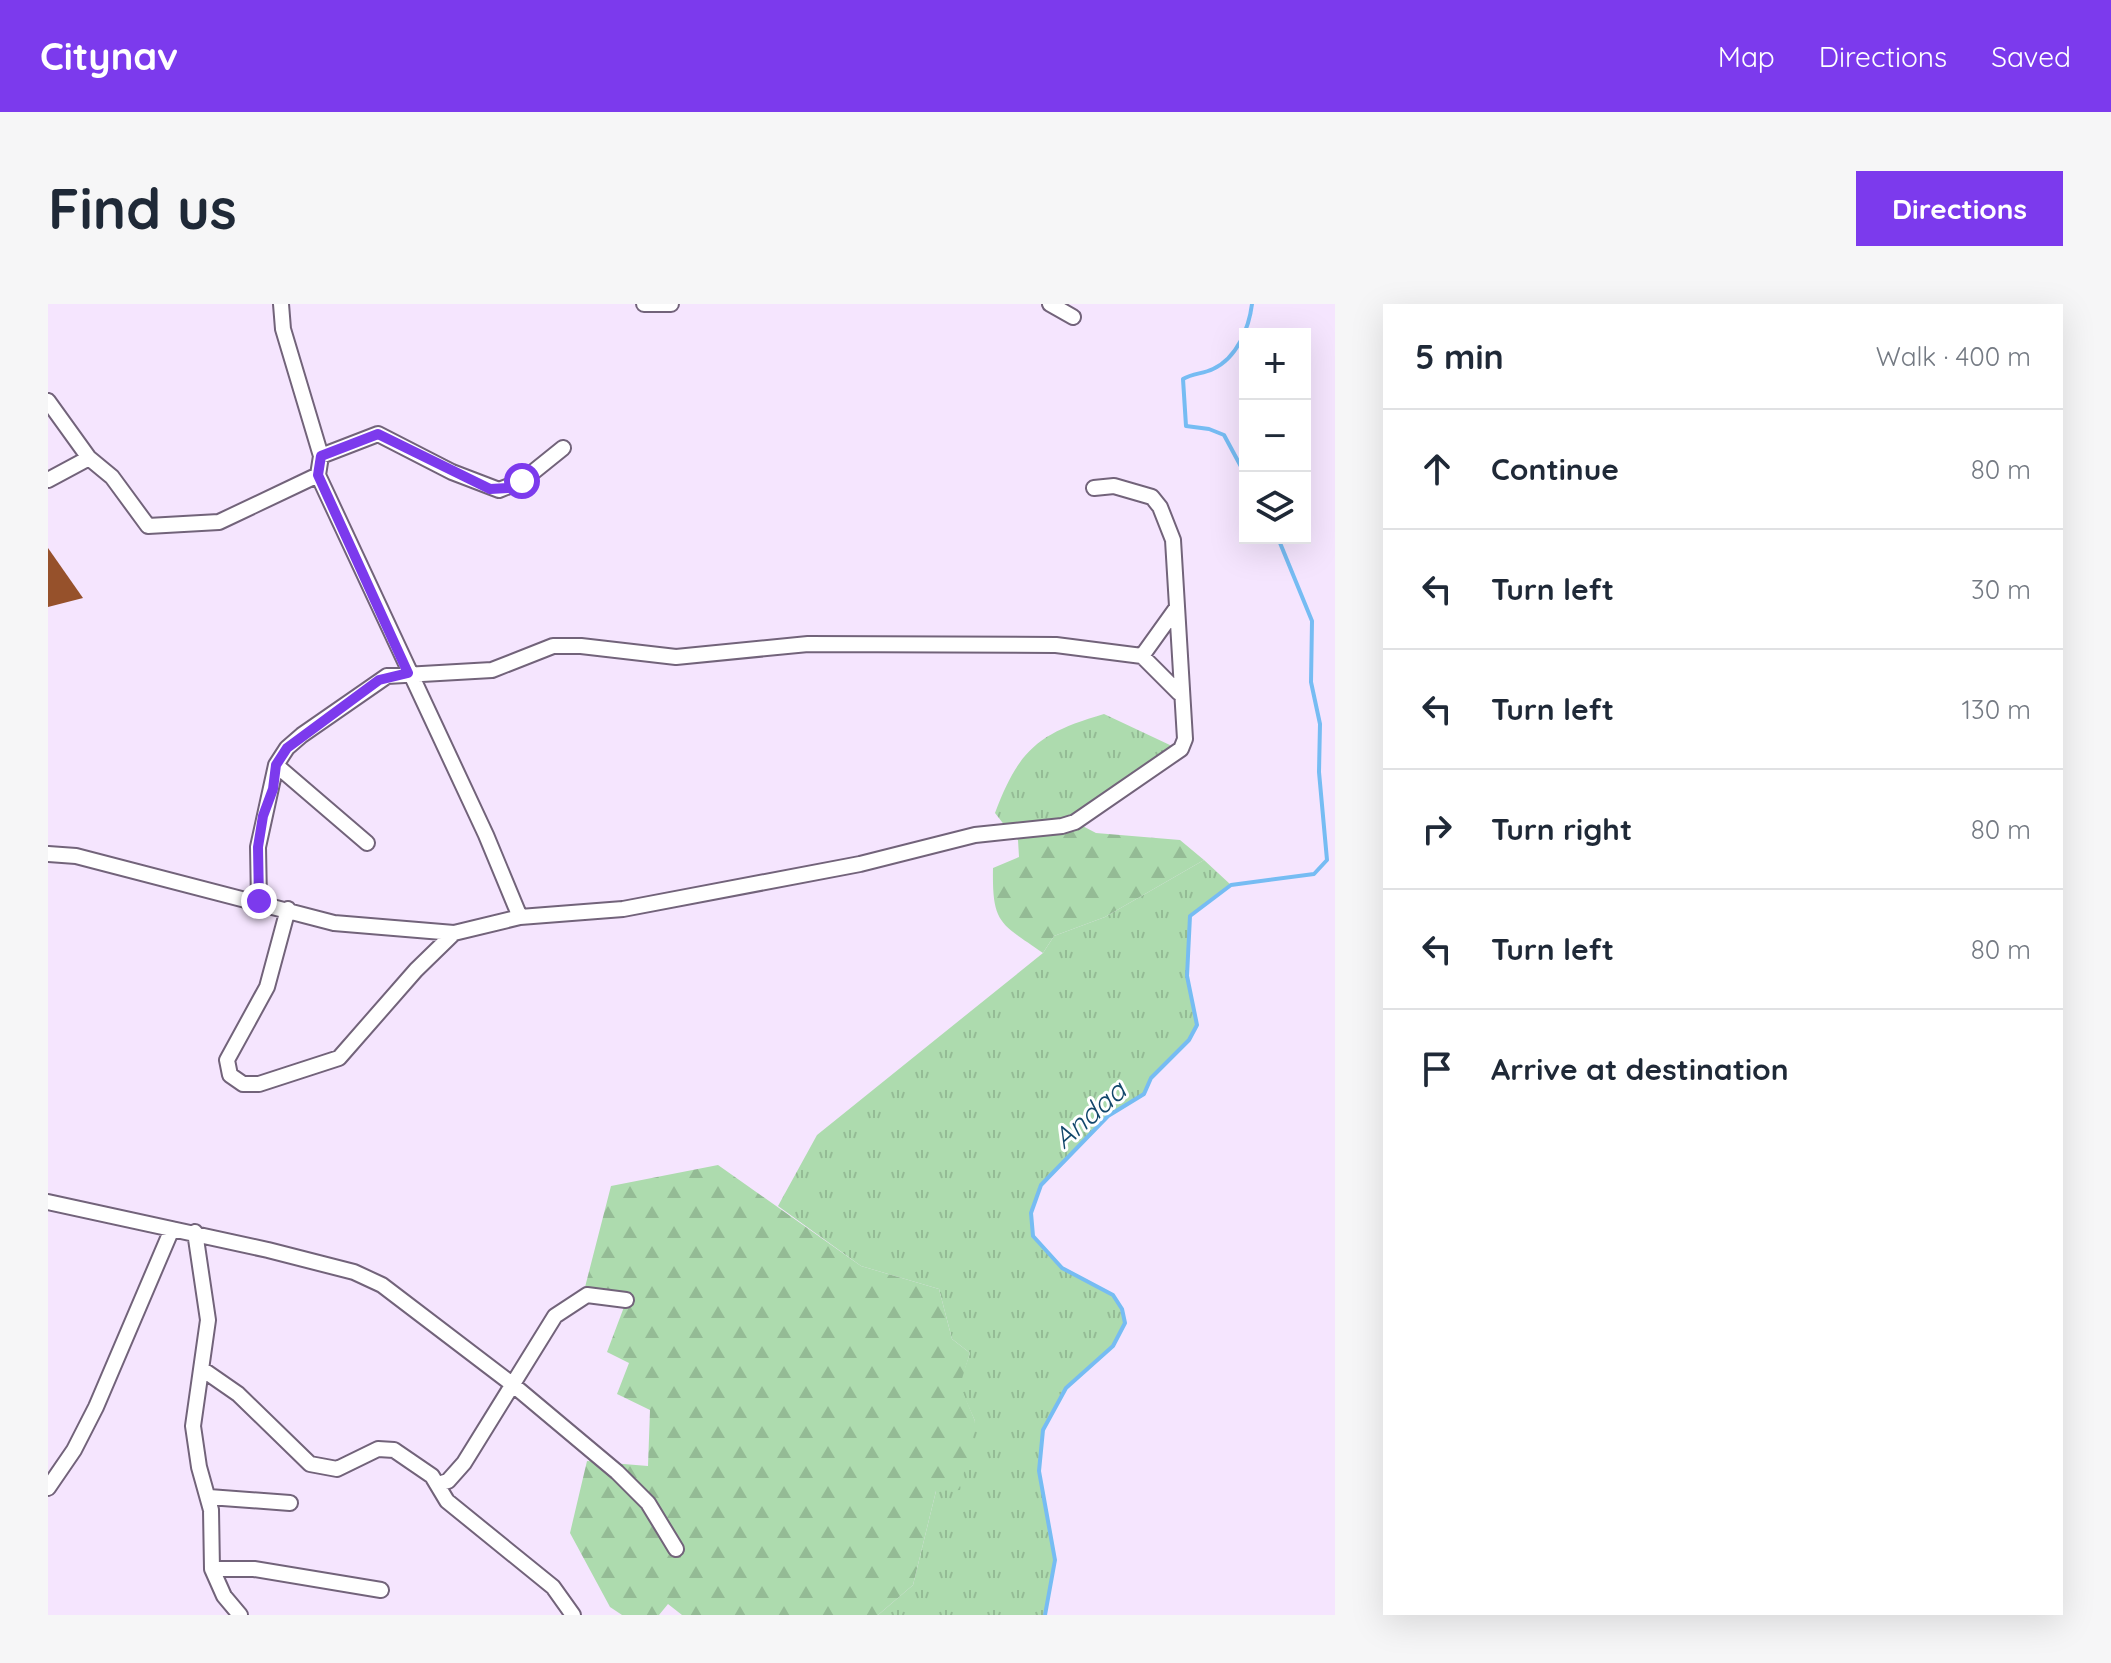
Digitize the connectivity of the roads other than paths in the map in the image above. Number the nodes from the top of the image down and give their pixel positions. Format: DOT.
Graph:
graph roads {
  1 [pos="281,304"];
  2 [pos="644,304"];
  3 [pos="671,304"];
  4 [pos="1050,304"];
  5 [pos="1073,317"];
  6 [pos="48,401"];
  7 [pos="563,448"];
  8 [pos="321,456"];
  9 [pos="89,458"];
  10 [pos="318,475"];
  11 [pos="48,480"];
  12 [pos="1094,488"];
  13 [pos="1175,610"];
  14 [pos="1142,656"];
  15 [pos="408,673"];
  16 [pos="1179,693"];
  17 [pos="276,765"];
  18 [pos="367,843"];
  19 [pos="48,854"];
  20 [pos="259,901"];
  21 [pos="288,909"];
  22 [pos="520,917"];
  23 [pos="454,933"];
  24 [pos="48,1202"];
  25 [pos="172,1229"];
  26 [pos="195,1232"];
  27 [pos="626,1300"];
  28 [pos="202,1369"];
  29 [pos="512,1384"];
  30 [pos="438,1484"];
  31 [pos="48,1488"];
  32 [pos="209,1497"];
  33 [pos="290,1503"];
  34 [pos="676,1549"];
  35 [pos="212,1569"];
  36 [pos="381,1590"];
  37 [pos="240,1615"];
  38 [pos="573,1615"];
  1 -- 8 [label="street"];
  2 -- 3 [label="street"];
  4 -- 5 [label="street"];
  6 -- 9 [label="street"];
  7 -- 8 [label="street"];
  8 -- 10 [label="street"];
  9 -- 10 [label="street"];
  9 -- 11 [label="street"];
  10 -- 15 [label="street"];
  12 -- 13 [label="street"];
  13 -- 14 [label="street"];
  13 -- 16 [label="street"];
  14 -- 15 [label="street"];
  14 -- 16 [label="street"];
  15 -- 17 [label="street"];
  15 -- 22 [label="street"];
  16 -- 22 [label="street"];
  17 -- 18 [label="street"];
  17 -- 20 [label="street"];
  19 -- 20 [label="street"];
  20 -- 21 [label="street"];
  21 -- 23 [label="street"];
  21 -- 23 [label="street"];
  22 -- 23 [label="street"];
  24 -- 25 [label="street"];
  25 -- 26 [label="street"];
  25 -- 31 [label="street"];
  26 -- 28 [label="street"];
  26 -- 29 [label="street"];
  27 -- 29 [label="street"];
  28 -- 30 [label="street"];
  28 -- 32 [label="street"];
  29 -- 30 [label="street"];
  29 -- 34 [label="street"];
  30 -- 38 [label="street"];
  32 -- 33 [label="street"];
  32 -- 35 [label="street"];
  35 -- 36 [label="street"];
  35 -- 37 [label="street"];
}
